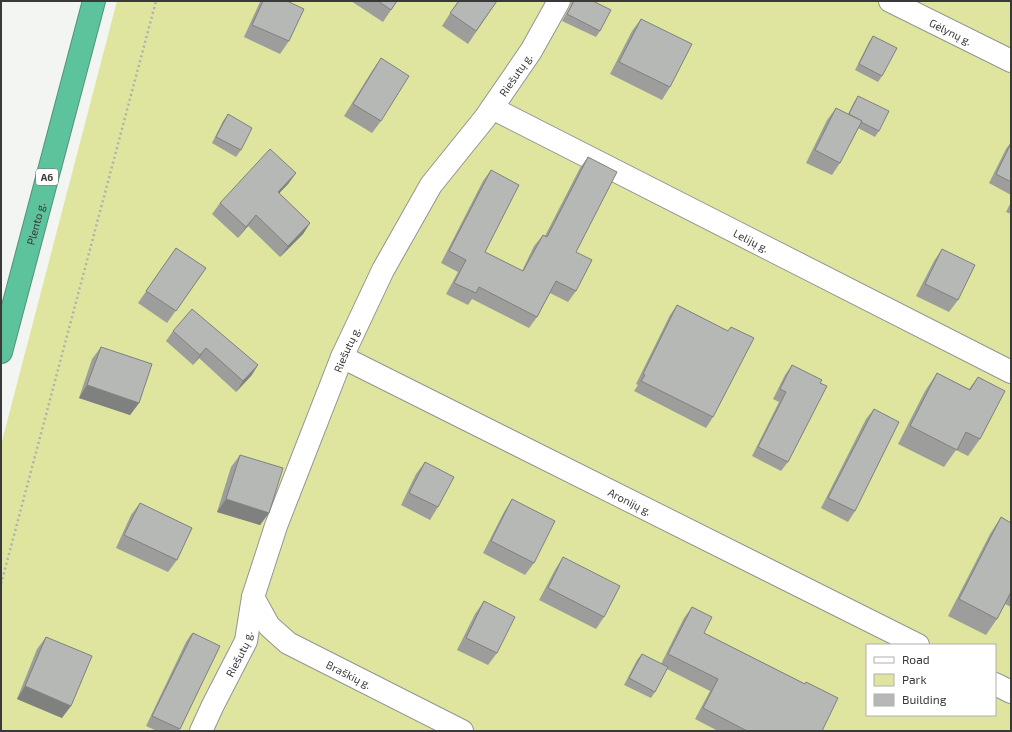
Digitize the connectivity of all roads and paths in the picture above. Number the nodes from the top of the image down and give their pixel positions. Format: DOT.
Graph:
graph roads {
  1 [pos="94,1"];
  2 [pos="156,1"];
  3 [pos="559,1"];
  4 [pos="890,1"];
  5 [pos="1011,61"];
  6 [pos="492,108"];
  7 [pos="1,352"];
  8 [pos="342,357"];
  9 [pos="1011,372"];
  10 [pos="1,584"];
  11 [pos="253,597"];
  12 [pos="916,644"];
  13 [pos="996,684"];
  14 [pos="1011,692"];
  15 [pos="202,731"];
  16 [pos="462,731"];
  1 -- 7 [label="highway, Plento g. / A6"];
  2 -- 10 [label="path"];
  3 -- 6 [label="street, Riešutų g."];
  4 -- 5 [label="street, Gėlynų g."];
  6 -- 8 [label="street, Riešutų g."];
  6 -- 9 [label="street, Lelijų g."];
  8 -- 11 [label="street, Riešutų g."];
  8 -- 12 [label="street, Aronijų g."];
  11 -- 15 [label="street, Riešutų g."];
  11 -- 16 [label="street, Braškių g."];
  13 -- 14 [label="street"];
}
